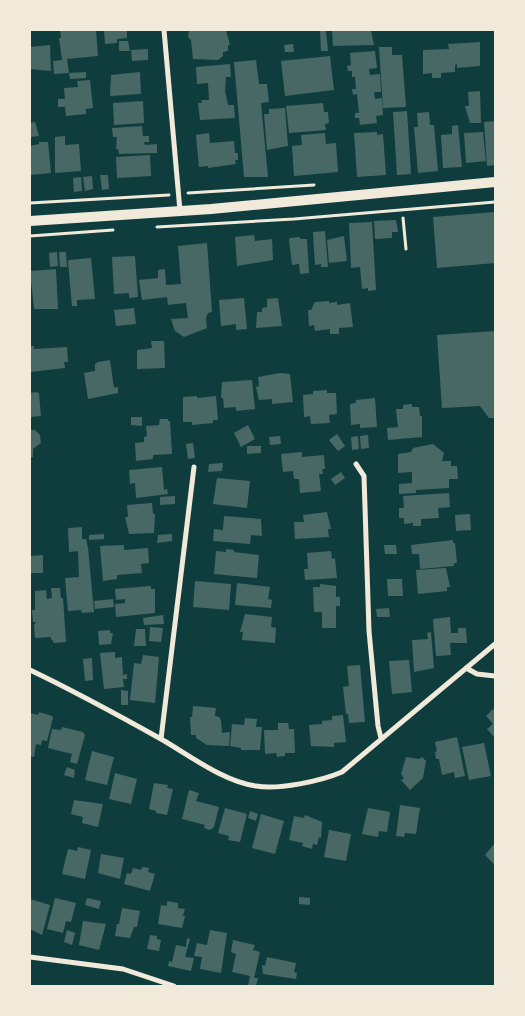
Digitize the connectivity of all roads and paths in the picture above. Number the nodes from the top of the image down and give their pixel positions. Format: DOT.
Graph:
graph roads {
  1 [pos="164,30"];
  2 [pos="495,182"];
  3 [pos="318,184"];
  4 [pos="178,194"];
  5 [pos="30,202"];
  6 [pos="495,202"];
  7 [pos="180,212"];
  8 [pos="404,218"];
  9 [pos="30,221"];
  10 [pos="153,227"];
  11 [pos="118,230"];
  12 [pos="30,236"];
  13 [pos="406,249"];
  14 [pos="356,464"];
  15 [pos="194,467"];
  16 [pos="495,644"];
  17 [pos="466,668"];
  18 [pos="30,670"];
  19 [pos="495,676"];
  20 [pos="381,738"];
  21 [pos="162,739"];
  22 [pos="30,957"];
  23 [pos="174,986"];
  1 -- 4 [label="street"];
  2 -- 7 [label="main road"];
  3 -- 4 [label="path"];
  4 -- 5 [label="path"];
  4 -- 7 [label="street"];
  6 -- 10 [label="path"];
  7 -- 9 [label="main road"];
  8 -- 13 [label="path"];
  11 -- 12 [label="path"];
  14 -- 20 [label="street"];
  15 -- 21 [label="street"];
  16 -- 17 [label="street"];
  17 -- 19 [label="street"];
  17 -- 20 [label="street"];
  18 -- 21 [label="street"];
  20 -- 21 [label="street"];
  22 -- 23 [label="street"];
}
